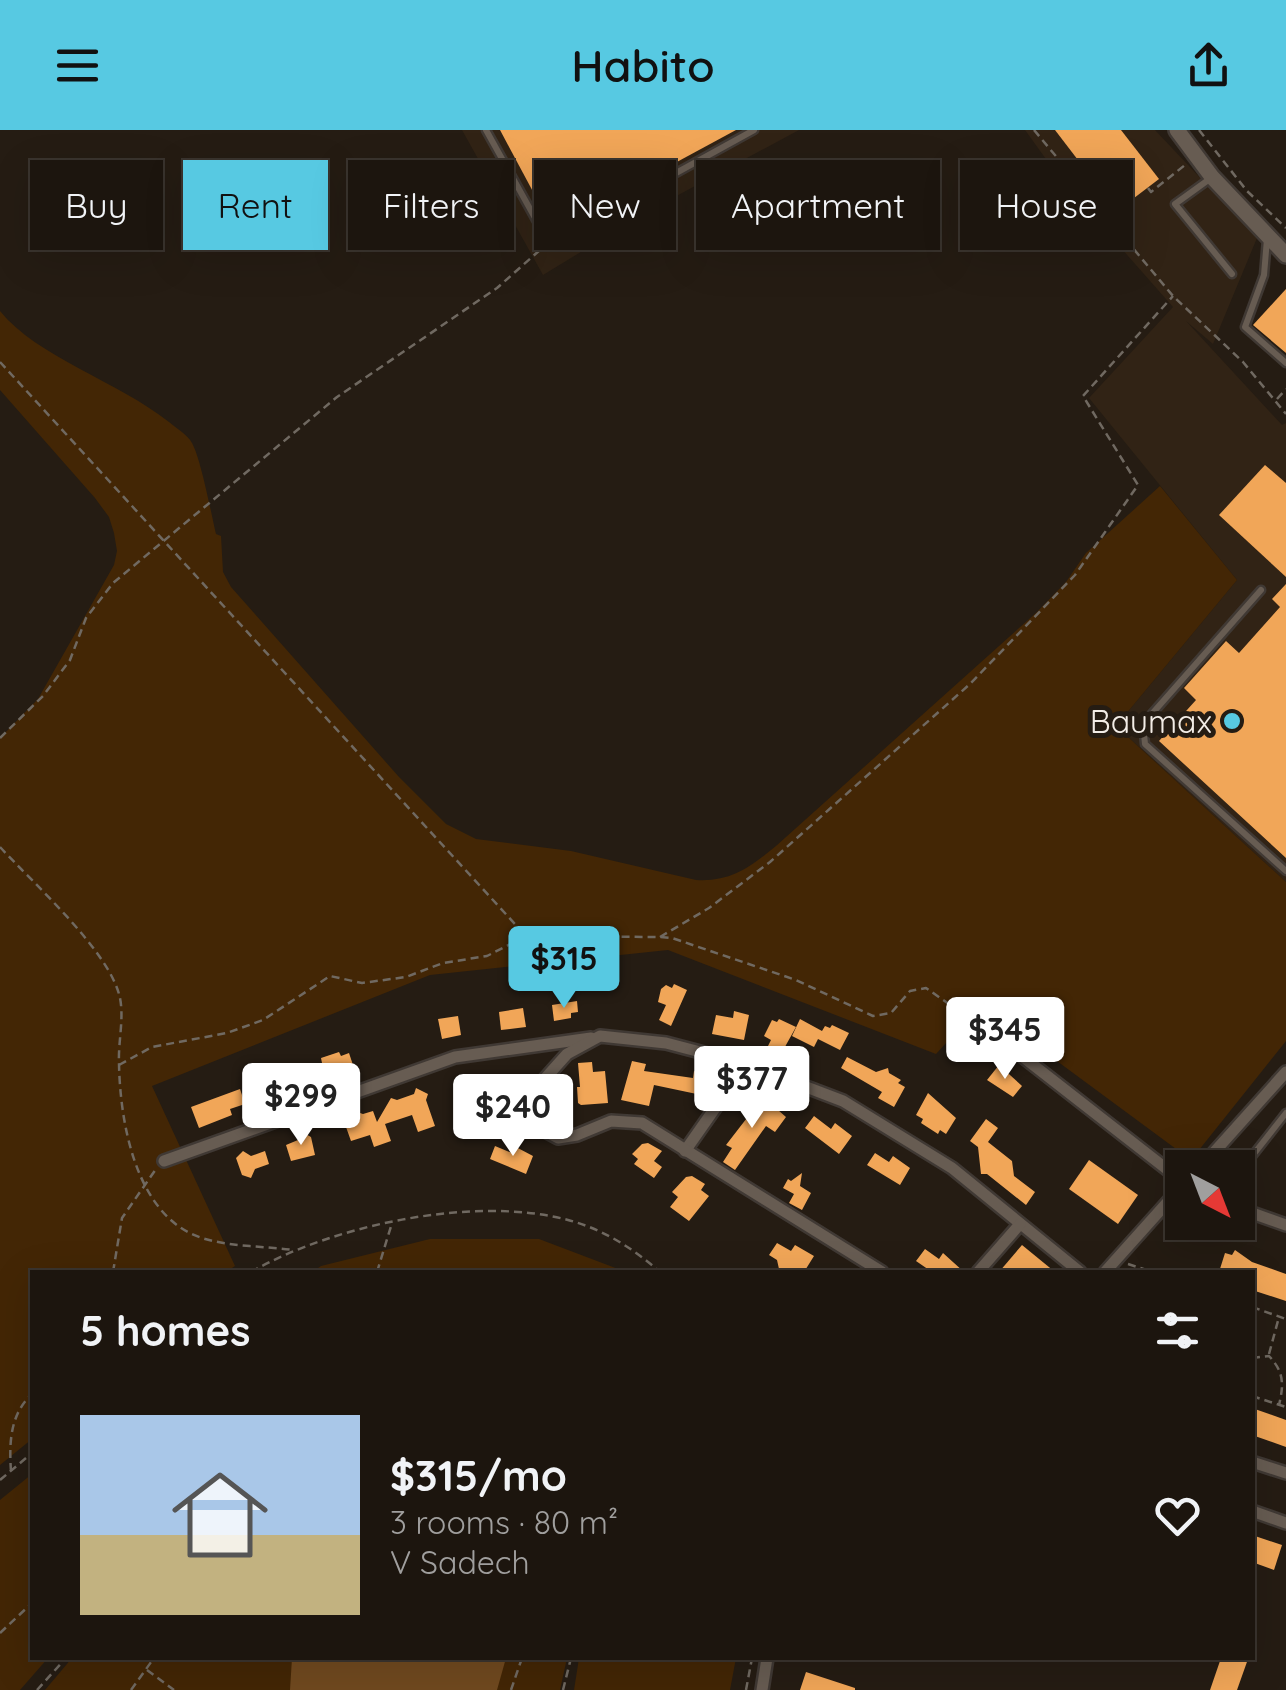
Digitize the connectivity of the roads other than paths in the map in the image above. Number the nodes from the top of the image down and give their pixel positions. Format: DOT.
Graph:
graph roads {
  1 [pos="486,130"];
  2 [pos="754,130"];
  3 [pos="1176,130"];
  4 [pos="1212,177"];
  5 [pos="1267,237"];
  6 [pos="1286,256"];
  7 [pos="1232,274"];
  8 [pos="1286,363"];
  9 [pos="1261,590"];
  10 [pos="1286,871"];
  11 [pos="600,1036"];
  12 [pos="1018,1053"];
  13 [pos="746,1064"];
  14 [pos="1286,1072"];
  15 [pos="1286,1114"];
  16 [pos="1216,1150"];
  17 [pos="686,1151"];
  18 [pos="1255,1153"];
  19 [pos="164,1161"];
  20 [pos="1165,1170"];
  21 [pos="1165,1204"];
  22 [pos="1255,1214"];
  23 [pos="1020,1224"];
  24 [pos="1286,1225"];
  25 [pos="879,1270"];
  26 [pos="980,1270"];
  27 [pos="1078,1270"];
  28 [pos="1108,1270"];
  29 [pos="1255,1463"];
  30 [pos="1286,1474"];
  31 [pos="1255,1512"];
  32 [pos="1286,1523"];
  33 [pos="768,1660"];
  34 [pos="762,1690"];
  1 -- 2 [label="lane"];
  3 -- 4 [label="street"];
  4 -- 5 [label="street"];
  4 -- 7 [label="lane"];
  5 -- 6 [label="street"];
  5 -- 8 [label="lane"];
  9 -- 10 [label="lane"];
  11 -- 13 [label="street"];
  11 -- 17 [label="street"];
  11 -- 19 [label="street"];
  12 -- 20 [label="street"];
  13 -- 17 [label="street"];
  13 -- 23 [label="street"];
  14 -- 16 [label="street"];
  15 -- 18 [label="lane"];
  17 -- 25 [label="street"];
  21 -- 28 [label="street"];
  22 -- 24 [label="street"];
  23 -- 26 [label="street"];
  23 -- 27 [label="street"];
  29 -- 30 [label="street"];
  31 -- 32 [label="street"];
  33 -- 34 [label="street"];
}
